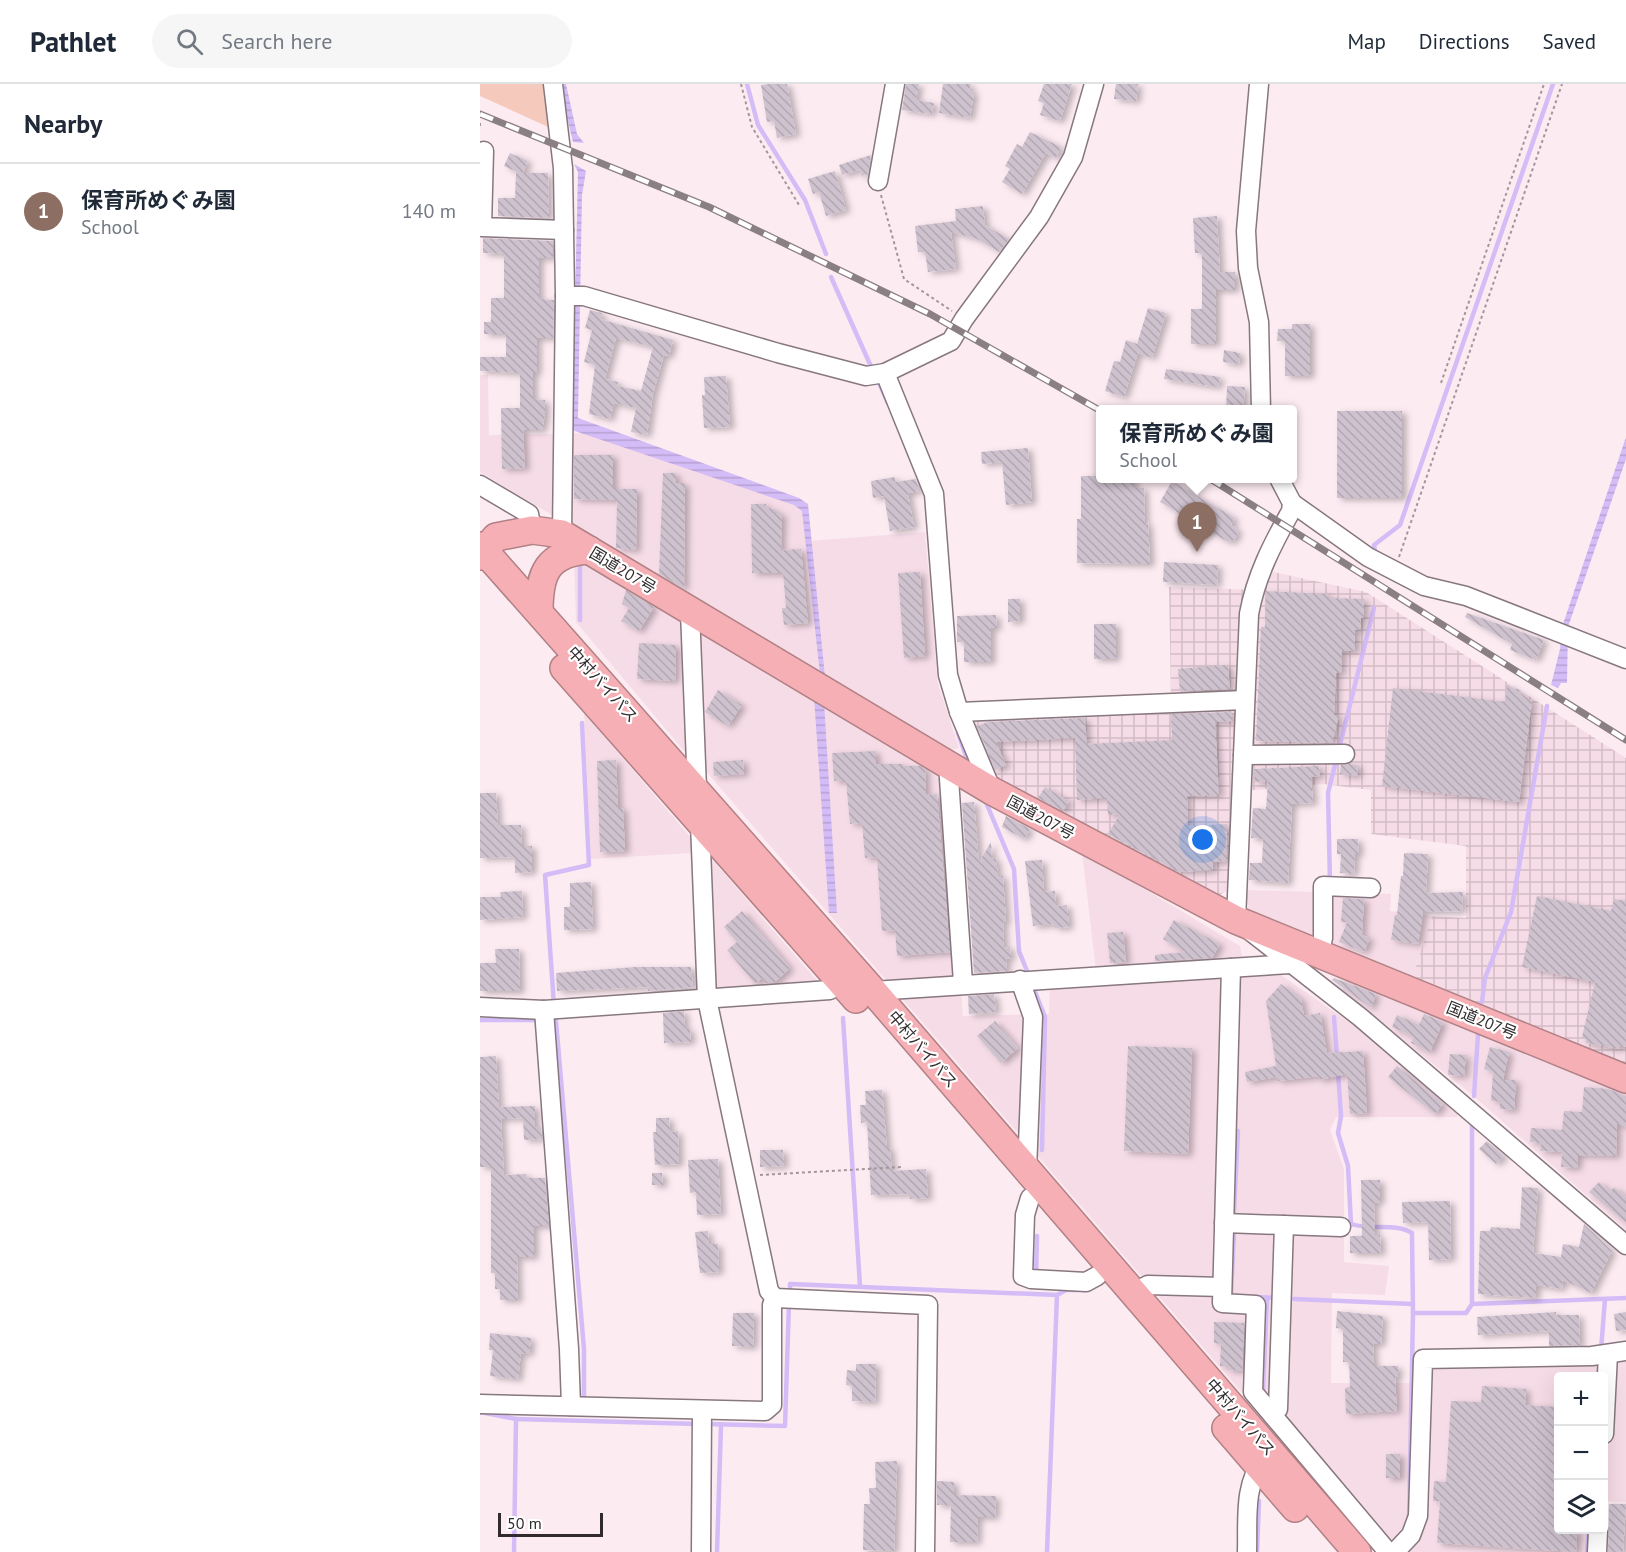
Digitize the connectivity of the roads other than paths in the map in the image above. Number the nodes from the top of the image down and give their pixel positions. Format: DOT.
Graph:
graph roads {
  1 [pos="553,84"];
  2 [pos="895,84"];
  3 [pos="1094,84"];
  4 [pos="1259,84"];
  5 [pos="484,151"];
  6 [pos="878,181"];
  7 [pos="564,230"];
  8 [pos="573,296"];
  9 [pos="878,374"];
  10 [pos="1261,405"];
  11 [pos="1282,483"];
  12 [pos="480,485"];
  13 [pos="1292,503"];
  14 [pos="532,531"];
  15 [pos="562,534"];
  16 [pos="589,550"];
  17 [pos="481,557"];
  18 [pos="690,611"];
  19 [pos="539,612"];
  20 [pos="1626,659"];
  21 [pos="1245,700"];
  22 [pos="960,712"];
  23 [pos="1339,753"];
  24 [pos="1243,755"];
  25 [pos="948,764"];
  26 [pos="697,789"];
  27 [pos="992,791"];
  28 [pos="700,823"];
  29 [pos="1371,888"];
  30 [pos="1236,920"];
  31 [pos="1319,954"];
  32 [pos="1290,964"];
  33 [pos="1231,968"];
  34 [pos="846,975"];
  35 [pos="1027,980"];
  36 [pos="963,983"];
  37 [pos="867,998"];
  38 [pos="707,999"];
  39 [pos="480,1007"];
  40 [pos="549,1016"];
  41 [pos="1626,1079"];
  42 [pos="1027,1170"];
  43 [pos="1030,1198"];
  44 [pos="1224,1223"];
  45 [pos="1284,1225"];
  46 [pos="1341,1227"];
  47 [pos="1626,1245"];
  48 [pos="1097,1276"];
  49 [pos="1222,1287"];
  50 [pos="1133,1293"];
  51 [pos="784,1299"];
  52 [pos="1609,1354"];
  53 [pos="480,1404"];
  54 [pos="1248,1406"];
  55 [pos="580,1407"];
  56 [pos="1272,1414"];
  57 [pos="702,1420"];
  58 [pos="1604,1426"];
  59 [pos="1264,1459"];
  60 [pos="1598,1534"];
  61 [pos="701,1552"];
  62 [pos="925,1552"];
  63 [pos="1247,1552"];
  64 [pos="1333,1552"];
  65 [pos="1357,1552"];
  66 [pos="1388,1552"];
  67 [pos="1395,1552"];
  68 [pos="1597,1552"];
  1 -- 7 [label="street"];
  2 -- 6 [label="street"];
  3 -- 9 [label="street"];
  4 -- 10 [label="street"];
  5 -- 7 [label="street"];
  7 -- 8 [label="street"];
  8 -- 9 [label="street"];
  8 -- 15 [label="street"];
  9 -- 22 [label="street"];
  11 -- 13 [label="street"];
  12 -- 14 [label="street"];
  13 -- 20 [label="street"];
  13 -- 21 [label="street"];
  14 -- 15 [label="highway, 国道207号"];
  14 -- 17 [label="highway, 国道207号"];
  15 -- 16 [label="highway, 国道207号"];
  16 -- 18 [label="highway, 国道207号"];
  16 -- 19 [label="highway"];
  17 -- 19 [label="highway, 中村バイパス"];
  17 -- 28 [label="highway, 中村バイパス"];
  18 -- 25 [label="highway, 国道207号"];
  18 -- 26 [label="street"];
  19 -- 26 [label="highway, 中村バイパス"];
  21 -- 22 [label="street"];
  21 -- 24 [label="street"];
  22 -- 27 [label="street"];
  23 -- 24 [label="street"];
  24 -- 30 [label="street"];
  25 -- 27 [label="highway, 国道207号"];
  25 -- 36 [label="street"];
  26 -- 34 [label="highway, 中村バイパス"];
  27 -- 30 [label="highway, 国道207号"];
  28 -- 34 [label="highway, 中村バイパス"];
  28 -- 38 [label="street"];
  29 -- 31 [label="street"];
  30 -- 31 [label="highway, 国道207号"];
  30 -- 32 [label="street"];
  31 -- 41 [label="highway, 国道207号"];
  32 -- 33 [label="street"];
  32 -- 47 [label="street"];
  33 -- 35 [label="street"];
  33 -- 44 [label="street"];
  34 -- 37 [label="highway, 中村バイパス"];
  34 -- 38 [label="street"];
  35 -- 36 [label="street"];
  35 -- 42 [label="street"];
  36 -- 37 [label="street"];
  37 -- 42 [label="highway, 中村バイパス"];
  37 -- 43 [label="highway, 中村バイパス"];
  38 -- 40 [label="street"];
  38 -- 51 [label="street"];
  39 -- 40 [label="street"];
  40 -- 55 [label="street"];
  42 -- 50 [label="highway, 中村バイパス"];
  43 -- 48 [label="highway, 中村バイパス"];
  43 -- 48 [label="street"];
  44 -- 45 [label="street"];
  44 -- 49 [label="street"];
  45 -- 46 [label="street"];
  45 -- 56 [label="street"];
  48 -- 59 [label="highway, 中村バイパス"];
  49 -- 50 [label="street"];
  49 -- 54 [label="street"];
  50 -- 54 [label="highway, 中村バイパス"];
  51 -- 57 [label="street"];
  51 -- 62 [label="street"];
  52 -- 58 [label="street"];
  52 -- 67 [label="street"];
  53 -- 55 [label="street"];
  54 -- 56 [label="street"];
  54 -- 59 [label="highway, 中村バイパス"];
  55 -- 57 [label="street"];
  56 -- 66 [label="street"];
  57 -- 61 [label="street"];
  59 -- 63 [label="street"];
  59 -- 64 [label="highway, 中村バイパス"];
  59 -- 65 [label="highway, 中村バイパス"];
  60 -- 68 [label="street"];
}
